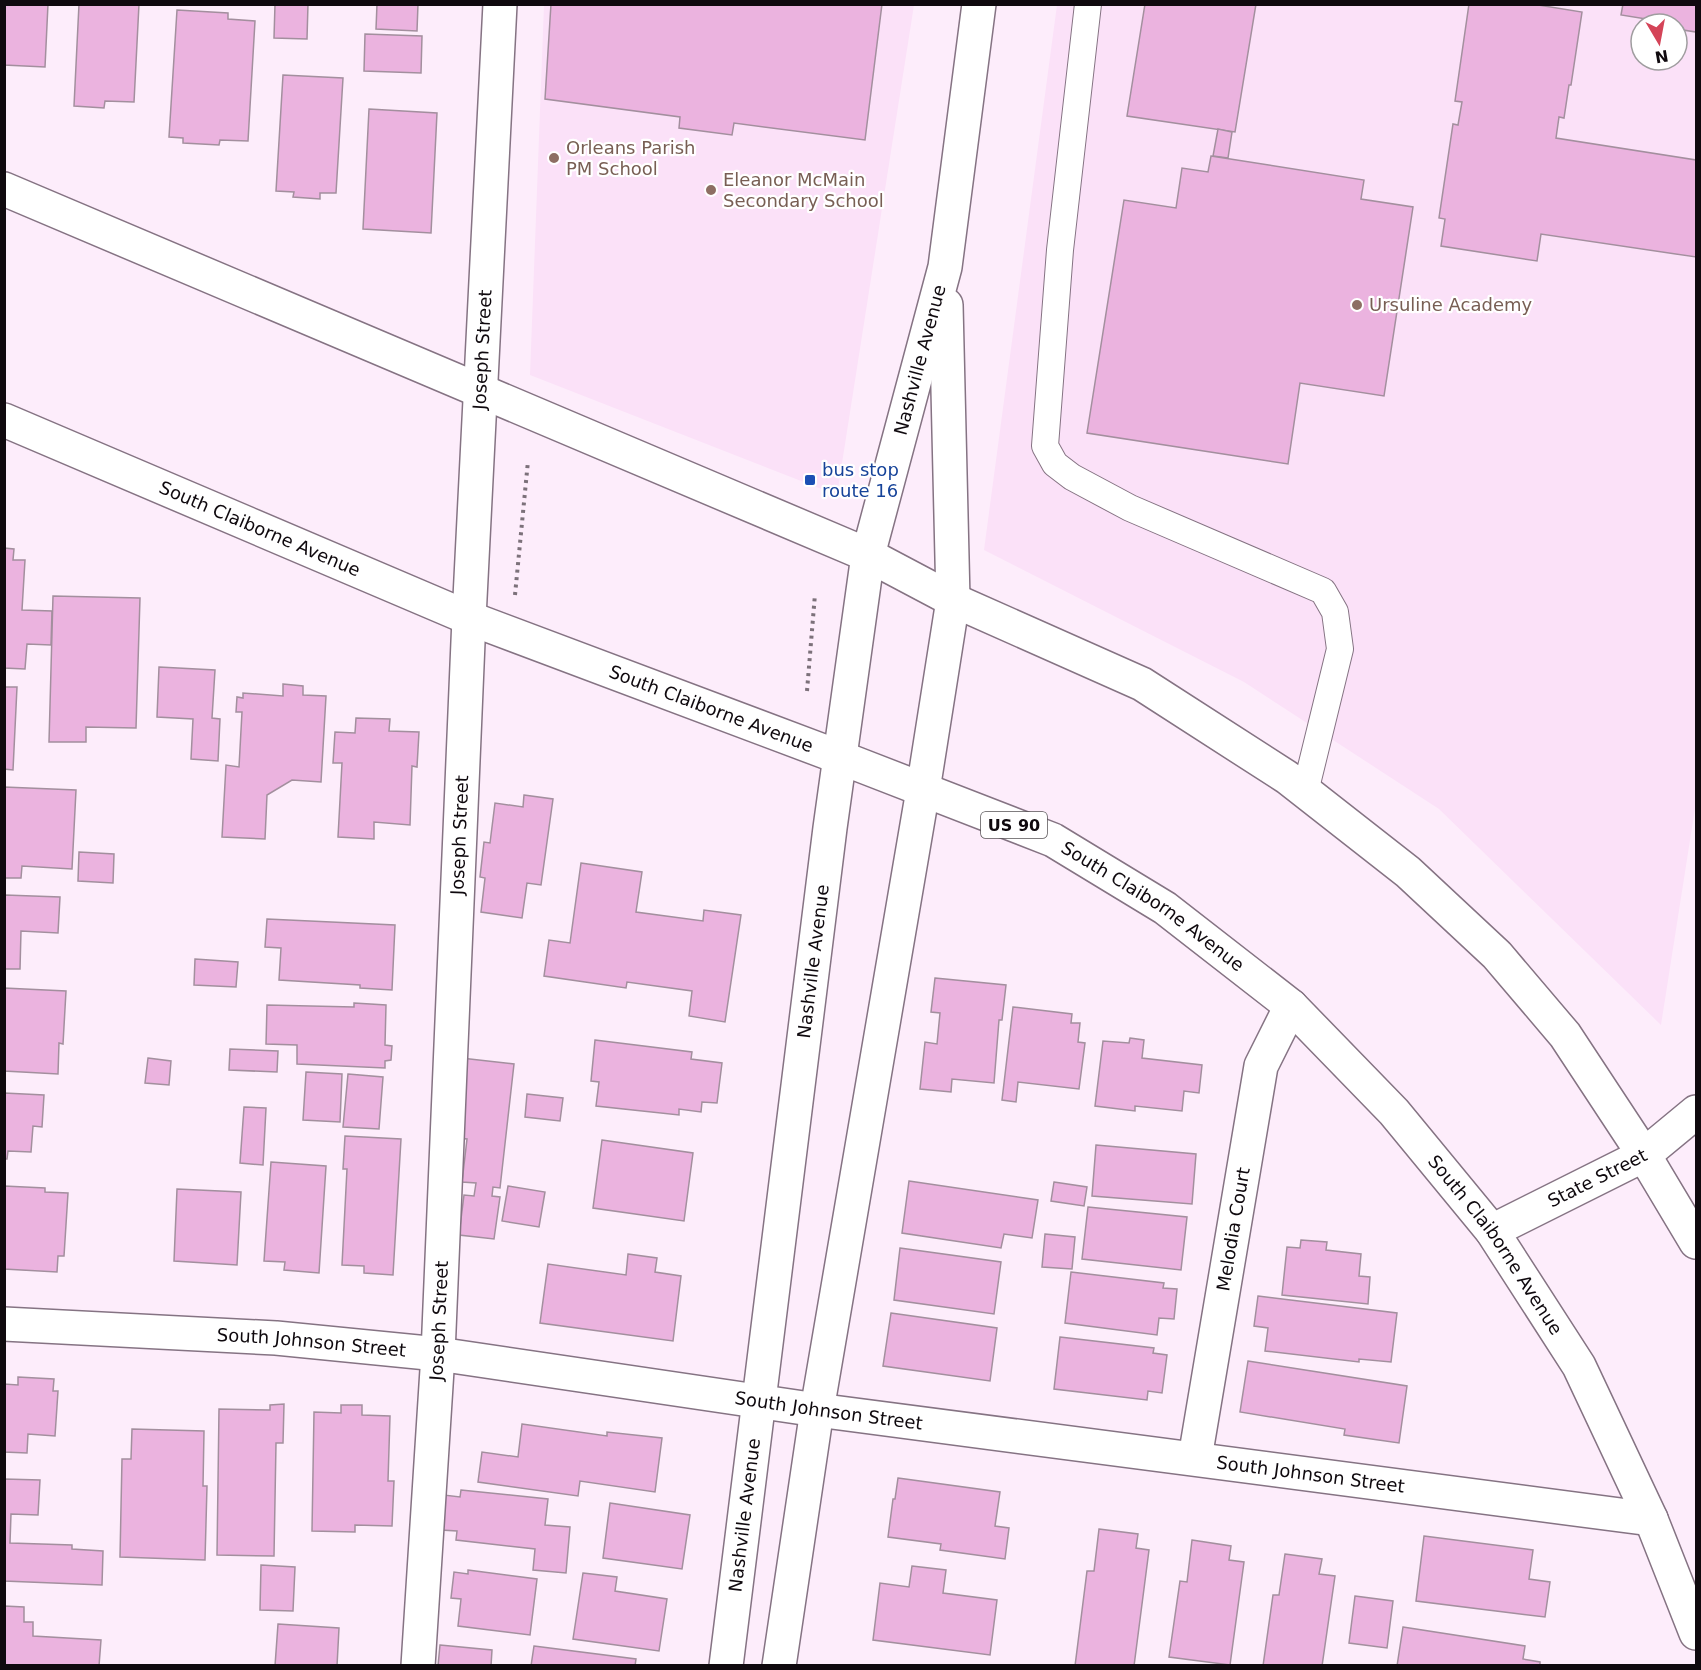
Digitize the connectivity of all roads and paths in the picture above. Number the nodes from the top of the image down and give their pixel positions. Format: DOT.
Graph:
graph roads {
  1 [pos="500,4"];
  2 [pos="979,4"];
  3 [pos="1088,4"];
  4 [pos="4,189"];
  5 [pos="945,267"];
  6 [pos="480,391"];
  7 [pos="4,420"];
  8 [pos="528,461"];
  9 [pos="868,555"];
  10 [pos="815,594"];
  11 [pos="515,599"];
  12 [pos="953,600"];
  13 [pos="469,618"];
  14 [pos="807,698"];
  15 [pos="839,756"];
  16 [pos="923,790"];
  17 [pos="1305,792"];
  18 [pos="1291,1006"];
  19 [pos="1696,1112"];
  20 [pos="1644,1155"];
  21 [pos="1492,1231"];
  22 [pos="1696,1242"];
  23 [pos="4,1324"];
  24 [pos="438,1354"];
  25 [pos="759,1402"];
  26 [pos="817,1410"];
  27 [pos="1195,1458"];
  28 [pos="1651,1519"];
  29 [pos="1696,1633"];
  30 [pos="418,1665"];
  31 [pos="726,1665"];
  32 [pos="779,1665"];
  1 -- 6 [label="street, Joseph Street"];
  2 -- 5 [label="street, Nashville Avenue"];
  3 -- 17 [label="lane"];
  4 -- 6 [label="street"];
  5 -- 9 [label="street, Nashville Avenue"];
  5 -- 12 [label="street, Nashville Avenue"];
  6 -- 9 [label="street"];
  6 -- 13 [label="street, Joseph Street"];
  7 -- 13 [label="street, South Claiborne Avenue / US 90"];
  8 -- 11 [label="path"];
  9 -- 12 [label="street"];
  9 -- 15 [label="street, Nashville Avenue"];
  10 -- 14 [label="path"];
  12 -- 16 [label="street, Nashville Avenue"];
  12 -- 17 [label="street"];
  13 -- 15 [label="street, South Claiborne Avenue / US 90"];
  13 -- 24 [label="street, Joseph Street"];
  15 -- 16 [label="street, South Claiborne Avenue / US 90"];
  15 -- 25 [label="street, Nashville Avenue"];
  16 -- 18 [label="street, South Claiborne Avenue / US 90"];
  16 -- 26 [label="street, Nashville Avenue"];
  17 -- 20 [label="street"];
  18 -- 21 [label="street, South Claiborne Avenue / US 90"];
  18 -- 27 [label="street, Melodia Court"];
  19 -- 20 [label="street, State Street"];
  20 -- 21 [label="street, State Street"];
  20 -- 22 [label="street"];
  21 -- 28 [label="street, South Claiborne Avenue / US 90"];
  23 -- 24 [label="street, South Johnson Street"];
  24 -- 25 [label="street, South Johnson Street"];
  24 -- 30 [label="street, Joseph Street"];
  25 -- 26 [label="street, South Johnson Street"];
  25 -- 31 [label="street, Nashville Avenue"];
  26 -- 27 [label="street, South Johnson Street"];
  26 -- 32 [label="street, Nashville Avenue"];
  27 -- 28 [label="street, South Johnson Street"];
  28 -- 29 [label="street, South Claiborne Avenue / US 90"];
}
